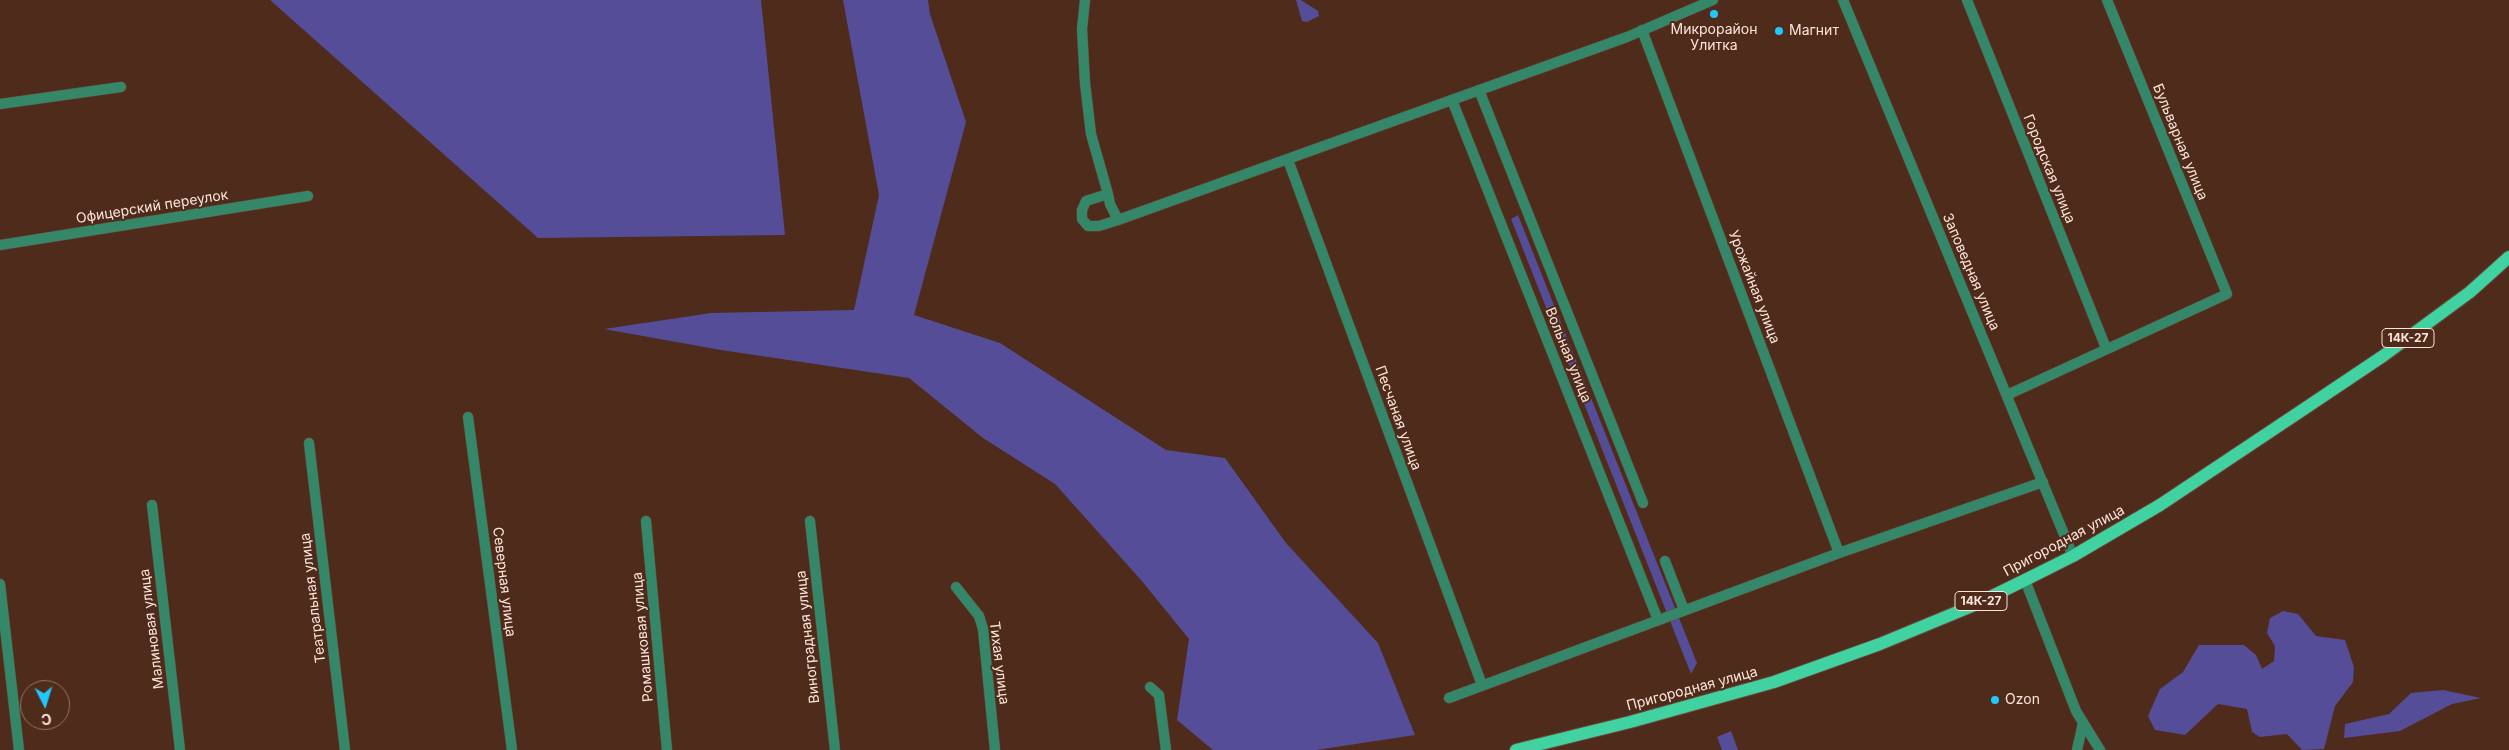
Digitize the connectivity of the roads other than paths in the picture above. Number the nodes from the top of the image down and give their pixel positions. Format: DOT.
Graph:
graph roads {
  1 [pos="1085,0"];
  2 [pos="1713,0"];
  3 [pos="1842,0"];
  4 [pos="1967,0"];
  5 [pos="2107,0"];
  6 [pos="1642,30"];
  7 [pos="121,87"];
  8 [pos="1479,90"];
  9 [pos="1452,100"];
  10 [pos="0,104"];
  11 [pos="1288,160"];
  12 [pos="1108,194"];
  13 [pos="308,196"];
  14 [pos="1118,220"];
  15 [pos="0,245"];
  16 [pos="2509,257"];
  17 [pos="2106,348"];
  18 [pos="2007,395"];
  19 [pos="468,417"];
  20 [pos="309,442"];
  21 [pos="2043,482"];
  22 [pos="1643,502"];
  23 [pos="152,505"];
  24 [pos="646,521"];
  25 [pos="810,521"];
  26 [pos="1839,552"];
  27 [pos="2073,556"];
  28 [pos="1665,561"];
  29 [pos="2025,580"];
  30 [pos="0,584"];
  31 [pos="956,587"];
  32 [pos="1684,610"];
  33 [pos="1658,620"];
  34 [pos="1482,685"];
  35 [pos="1150,687"];
  36 [pos="1449,698"];
  37 [pos="2083,723"];
  38 [pos="20,750"];
  39 [pos="180,750"];
  40 [pos="345,750"];
  41 [pos="512,750"];
  42 [pos="667,750"];
  43 [pos="835,750"];
  44 [pos="996,750"];
  45 [pos="1166,750"];
  46 [pos="1516,750"];
  47 [pos="2077,750"];
  48 [pos="2100,750"];
  1 -- 12 [label="street"];
  2 -- 6 [label="street"];
  3 -- 18 [label="street, Заповедная улица"];
  4 -- 17 [label="street, Городская улица"];
  5 -- 17 [label="street, Бульварная улица"];
  6 -- 8 [label="street"];
  6 -- 26 [label="street, Урожайная улица"];
  7 -- 10 [label="street"];
  8 -- 9 [label="street"];
  8 -- 22 [label="street, Вольная улица"];
  9 -- 11 [label="street"];
  9 -- 33 [label="street, Вольная улица"];
  11 -- 14 [label="street"];
  11 -- 34 [label="street, Песчаная улица"];
  12 -- 14 [label="street"];
  12 -- 14 [label="street"];
  13 -- 15 [label="street, Офицерский переулок"];
  16 -- 27 [label="main road, Пригородная улица / 14К-27"];
  17 -- 18 [label="street"];
  18 -- 21 [label="street, Заповедная улица"];
  19 -- 41 [label="street, Северная улица"];
  20 -- 40 [label="street, Театральная улица"];
  21 -- 26 [label="street"];
  21 -- 27 [label="street, Заповедная улица"];
  23 -- 39 [label="street, Малиновая улица"];
  24 -- 42 [label="street, Ромашковая улица"];
  25 -- 43 [label="street, Виноградная улица"];
  26 -- 32 [label="street"];
  27 -- 29 [label="main road, Пригородная улица / 14К-27"];
  28 -- 32 [label="street"];
  29 -- 37 [label="street"];
  29 -- 46 [label="main road, Пригородная улица / 14К-27"];
  30 -- 38 [label="street"];
  31 -- 44 [label="street, Тихая улица"];
  32 -- 33 [label="street"];
  33 -- 34 [label="street"];
  34 -- 36 [label="street"];
  35 -- 45 [label="street"];
  37 -- 47 [label="street"];
  37 -- 48 [label="street"];
}
